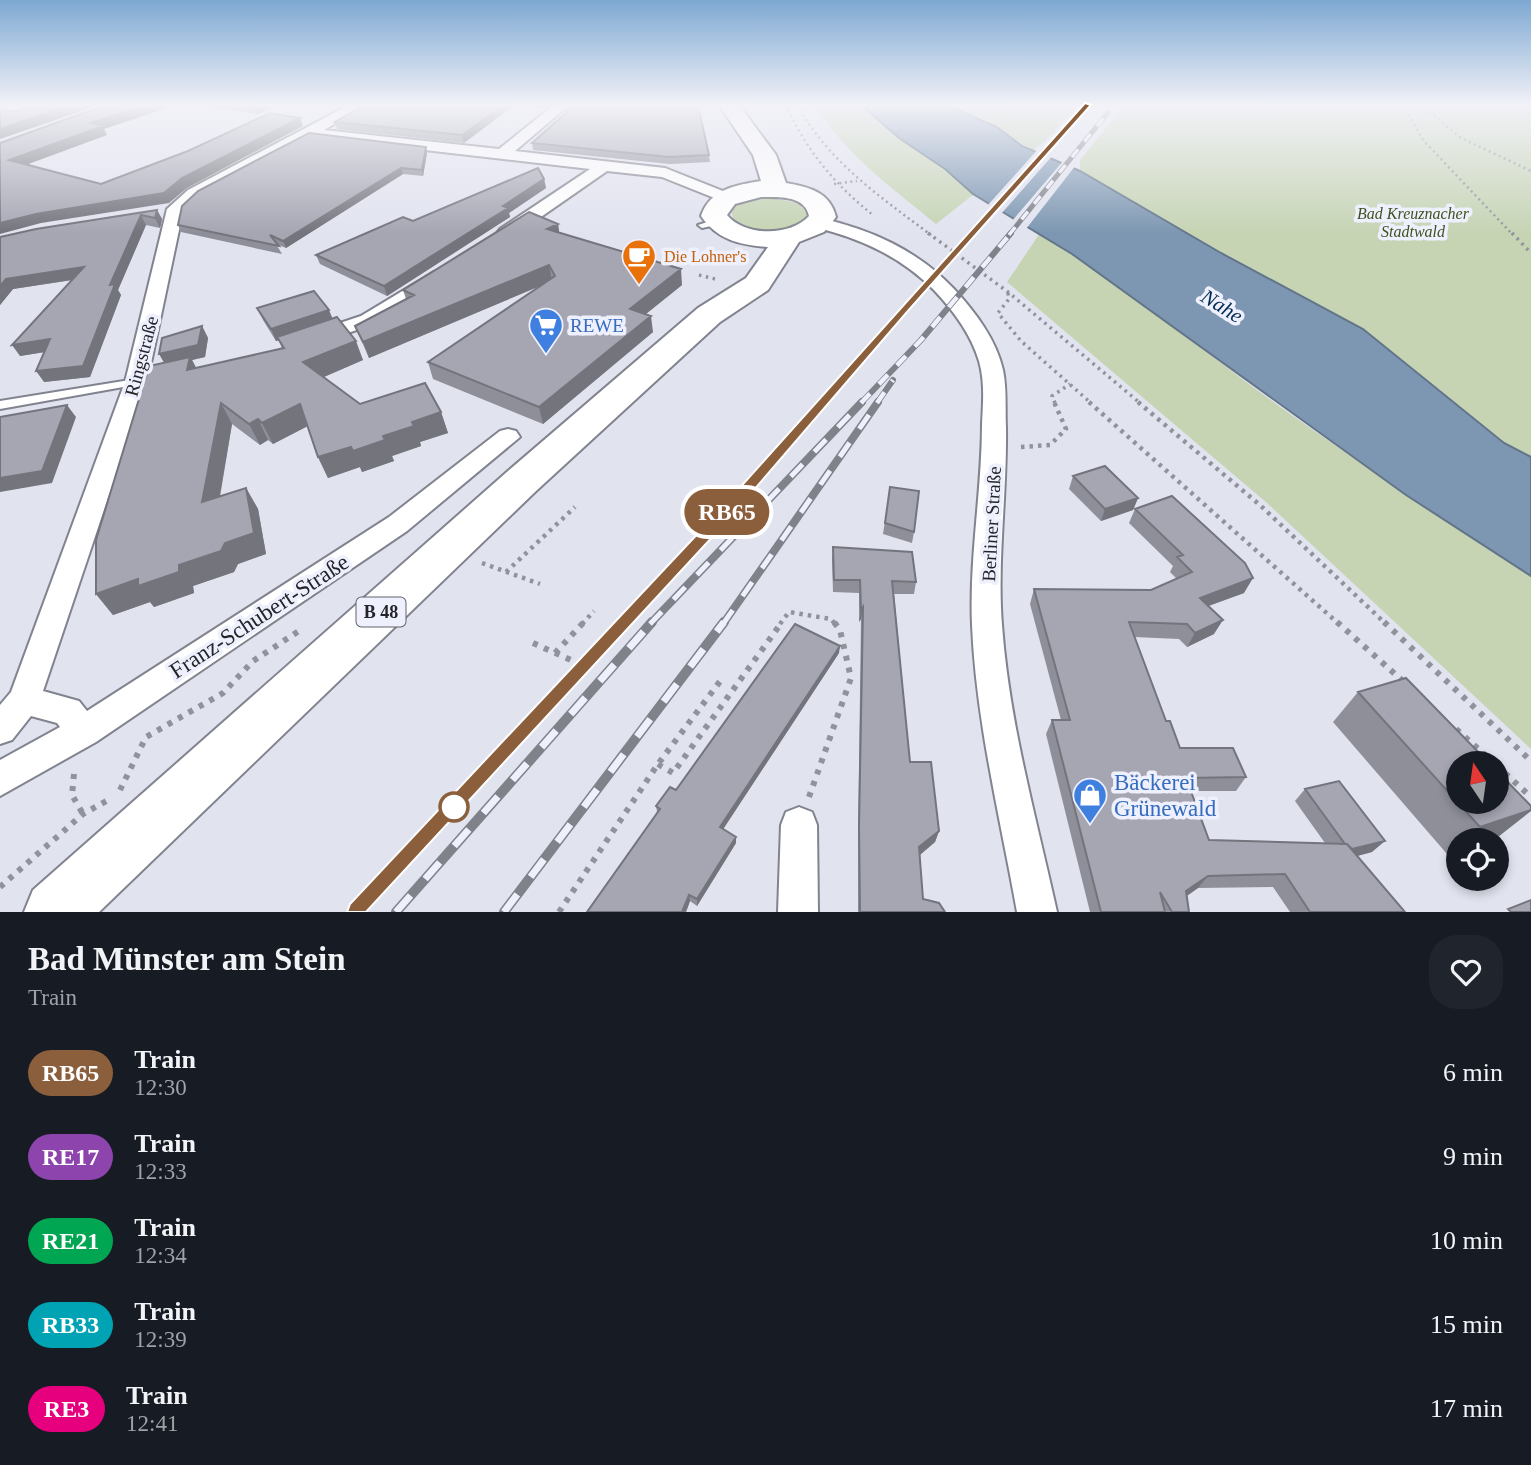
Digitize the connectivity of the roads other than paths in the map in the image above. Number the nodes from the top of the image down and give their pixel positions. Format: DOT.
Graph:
graph roads {
  1 [pos="279,148"];
  2 [pos="439,148"];
  3 [pos="510,148"];
  4 [pos="759,148"];
  5 [pos="501,155"];
  6 [pos="604,166"];
  7 [pos="774,189"];
  8 [pos="715,215"];
  9 [pos="820,223"];
  10 [pos="774,238"];
  11 [pos="488,244"];
  12 [pos="455,265"];
  13 [pos="292,346"];
  14 [pos="162,376"];
  15 [pos="136,382"];
  16 [pos="0,405"];
  17 [pos="508,437"];
  18 [pos="24,700"];
  19 [pos="0,729"];
  20 [pos="84,731"];
  21 [pos="0,779"];
  22 [pos="799,825"];
  23 [pos="55,912"];
  24 [pos="798,912"];
  25 [pos="1037,912"];
  1 -- 15 [label="street, Ringstraße"];
  2 -- 5 [label="street"];
  3 -- 5 [label="street"];
  4 -- 7 [label="main road"];
  5 -- 6 [label="street"];
  6 -- 8 [label="street"];
  6 -- 11 [label="street"];
  7 -- 8 [label="main road"];
  7 -- 9 [label="main road"];
  8 -- 10 [label="main road"];
  9 -- 10 [label="main road"];
  9 -- 25 [label="street, Berliner Straße"];
  10 -- 23 [label="main road, B 48"];
  12 -- 13 [label="street"];
  14 -- 15 [label="street"];
  15 -- 16 [label="lane"];
  15 -- 18 [label="street, Ringstraße"];
  17 -- 20 [label="street, Franz-Schubert-Straße"];
  18 -- 19 [label="street, Ringstraße"];
  18 -- 20 [label="street"];
  20 -- 21 [label="street, Franz-Schubert-Straße"];
  22 -- 24 [label="street"];
}
